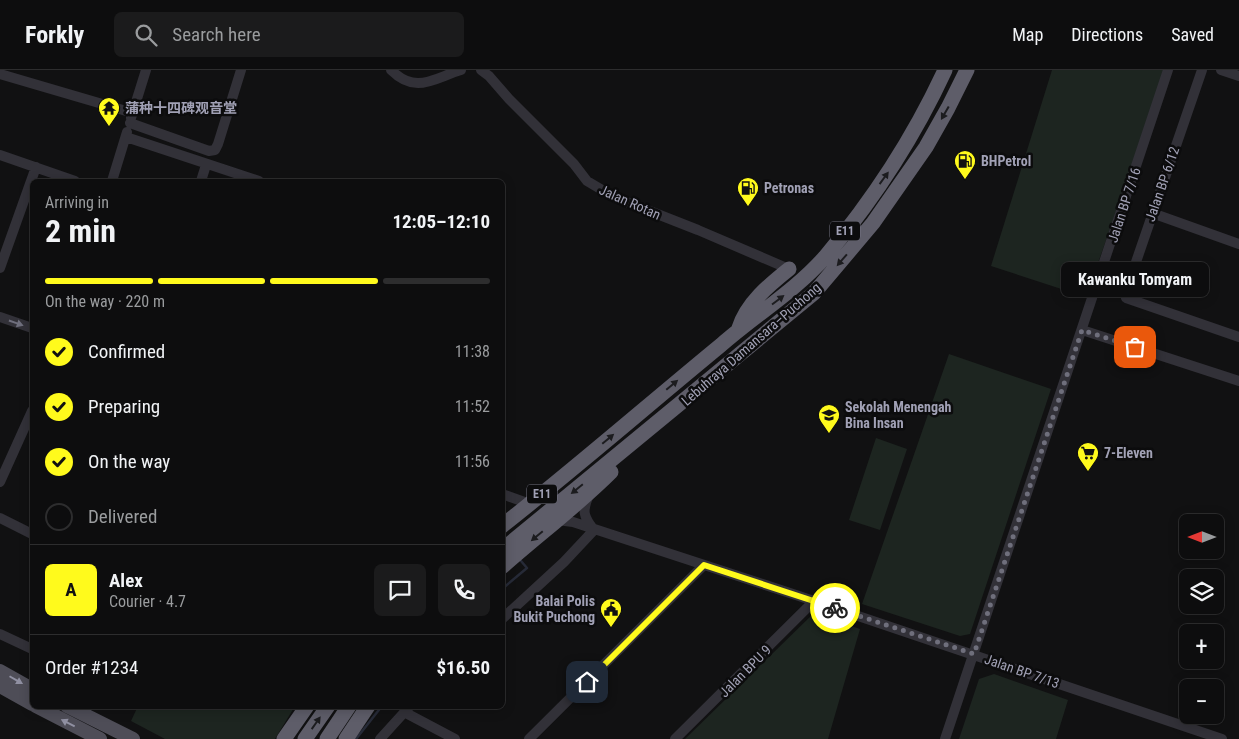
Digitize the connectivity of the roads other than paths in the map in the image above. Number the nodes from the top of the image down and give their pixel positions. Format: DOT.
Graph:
graph roads {
  1 [pos="146,70"];
  2 [pos="241,70"];
  3 [pos="391,70"];
  4 [pos="461,70"];
  5 [pos="481,70"];
  6 [pos="968,70"];
  7 [pos="1168,70"];
  8 [pos="1202,70"];
  9 [pos="1221,70"];
  10 [pos="0,74"];
  11 [pos="943,74"];
  12 [pos="1239,76"];
  13 [pos="131,118"];
  14 [pos="126,137"];
  15 [pos="0,155"];
  16 [pos="206,165"];
  17 [pos="36,167"];
  18 [pos="32,179"];
  19 [pos="69,179"];
  20 [pos="113,179"];
  21 [pos="201,179"];
  22 [pos="252,179"];
  23 [pos="30,184"];
  24 [pos="1152,213"];
  25 [pos="1238,241"];
  26 [pos="0,268"];
  27 [pos="789,268"];
  28 [pos="0,317"];
  29 [pos="30,327"];
  30 [pos="739,329"];
  31 [pos="1082,330"];
  32 [pos="1239,337"];
  33 [pos="1239,381"];
  34 [pos="669,414"];
  35 [pos="30,415"];
  36 [pos="0,482"];
  37 [pos="505,495"];
  38 [pos="589,495"];
  39 [pos="530,504"];
  40 [pos="0,518"];
  41 [pos="557,520"];
  42 [pos="505,524"];
  43 [pos="594,530"];
  44 [pos="30,533"];
  45 [pos="505,548"];
  46 [pos="505,564"];
  47 [pos="704,565"];
  48 [pos="814,602"];
  49 [pos="505,616"];
  50 [pos="0,634"];
  51 [pos="30,648"];
  52 [pos="974,654"];
  53 [pos="0,671"];
  54 [pos="0,686"];
  55 [pos="30,688"];
  56 [pos="30,703"];
  57 [pos="42,709"];
  58 [pos="72,709"];
  59 [pos="305,709"];
  60 [pos="326,709"];
  61 [pos="347,709"];
  62 [pos="366,709"];
  63 [pos="407,709"];
  64 [pos="100,739"];
  65 [pos="134,739"];
  66 [pos="284,739"];
  67 [pos="305,739"];
  68 [pos="327,739"];
  69 [pos="346,739"];
  70 [pos="380,739"];
  71 [pos="455,739"];
  72 [pos="529,739"];
  73 [pos="675,739"];
  74 [pos="945,739"];
  75 [pos="1222,739"];
  1 -- 13 [label="street"];
  2 -- 13 [label="street"];
  3 -- 4 [label="street"];
  5 -- 27 [label="street, Jalan Rotan"];
  6 -- 34 [label="highway, Lebuhraya Damansara–Puchong / E11, one-way"];
  7 -- 31 [label="street, Jalan BP 7/16"];
  8 -- 24 [label="street, Jalan BP 6/12"];
  9 -- 12 [label="street"];
  10 -- 13 [label="street"];
  30 -- 11 [label="highway, Lebuhraya Damansara–Puchong / E11, one-way"];
  13 -- 14 [label="street"];
  14 -- 16 [label="street"];
  14 -- 20 [label="street"];
  15 -- 17 [label="street"];
  16 -- 21 [label="street"];
  16 -- 22 [label="street"];
  17 -- 18 [label="street"];
  17 -- 19 [label="street"];
  23 -- 26 [label="street"];
  24 -- 25 [label="street"];
  24 -- 32 [label="street, Jalan BP 6/12"];
  27 -- 30 [label="highway"];
  28 -- 29 [label="street, one-way"];
  39 -- 30 [label="highway, Lebuhraya Damansara–Puchong / E11, one-way"];
  31 -- 33 [label="street"];
  31 -- 52 [label="street, Jalan BP 7/16"];
  34 -- 38 [label="highway"];
  34 -- 45 [label="highway, Lebuhraya Damansara–Puchong / E11, one-way"];
  35 -- 36 [label="street"];
  37 -- 39 [label="street"];
  38 -- 41 [label="highway"];
  38 -- 43 [label="street"];
  39 -- 42 [label="highway, Lebuhraya Damansara–Puchong / E11"];
  40 -- 44 [label="street"];
  41 -- 43 [label="street, Jalan BP 7/13"];
  41 -- 46 [label="highway, one-way"];
  43 -- 47 [label="street, Jalan BP 7/13"];
  43 -- 49 [label="street"];
  47 -- 48 [label="street, Jalan BP 7/13"];
  47 -- 72 [label="street"];
  48 -- 52 [label="street, Jalan BP 7/13"];
  48 -- 73 [label="street, Jalan BPU 9"];
  50 -- 51 [label="street"];
  52 -- 74 [label="street, Jalan BP 7/16"];
  52 -- 75 [label="street, Jalan BP 7/13"];
  53 -- 55 [label="main road, one-way"];
  54 -- 56 [label="main road"];
  64 -- 57 [label="main road, one-way"];
  58 -- 65 [label="main road"];
  59 -- 66 [label="highway"];
  67 -- 60 [label="highway, one-way"];
  61 -- 68 [label="highway"];
  62 -- 69 [label="highway"];
  63 -- 70 [label="street"];
  63 -- 71 [label="street"];
}
